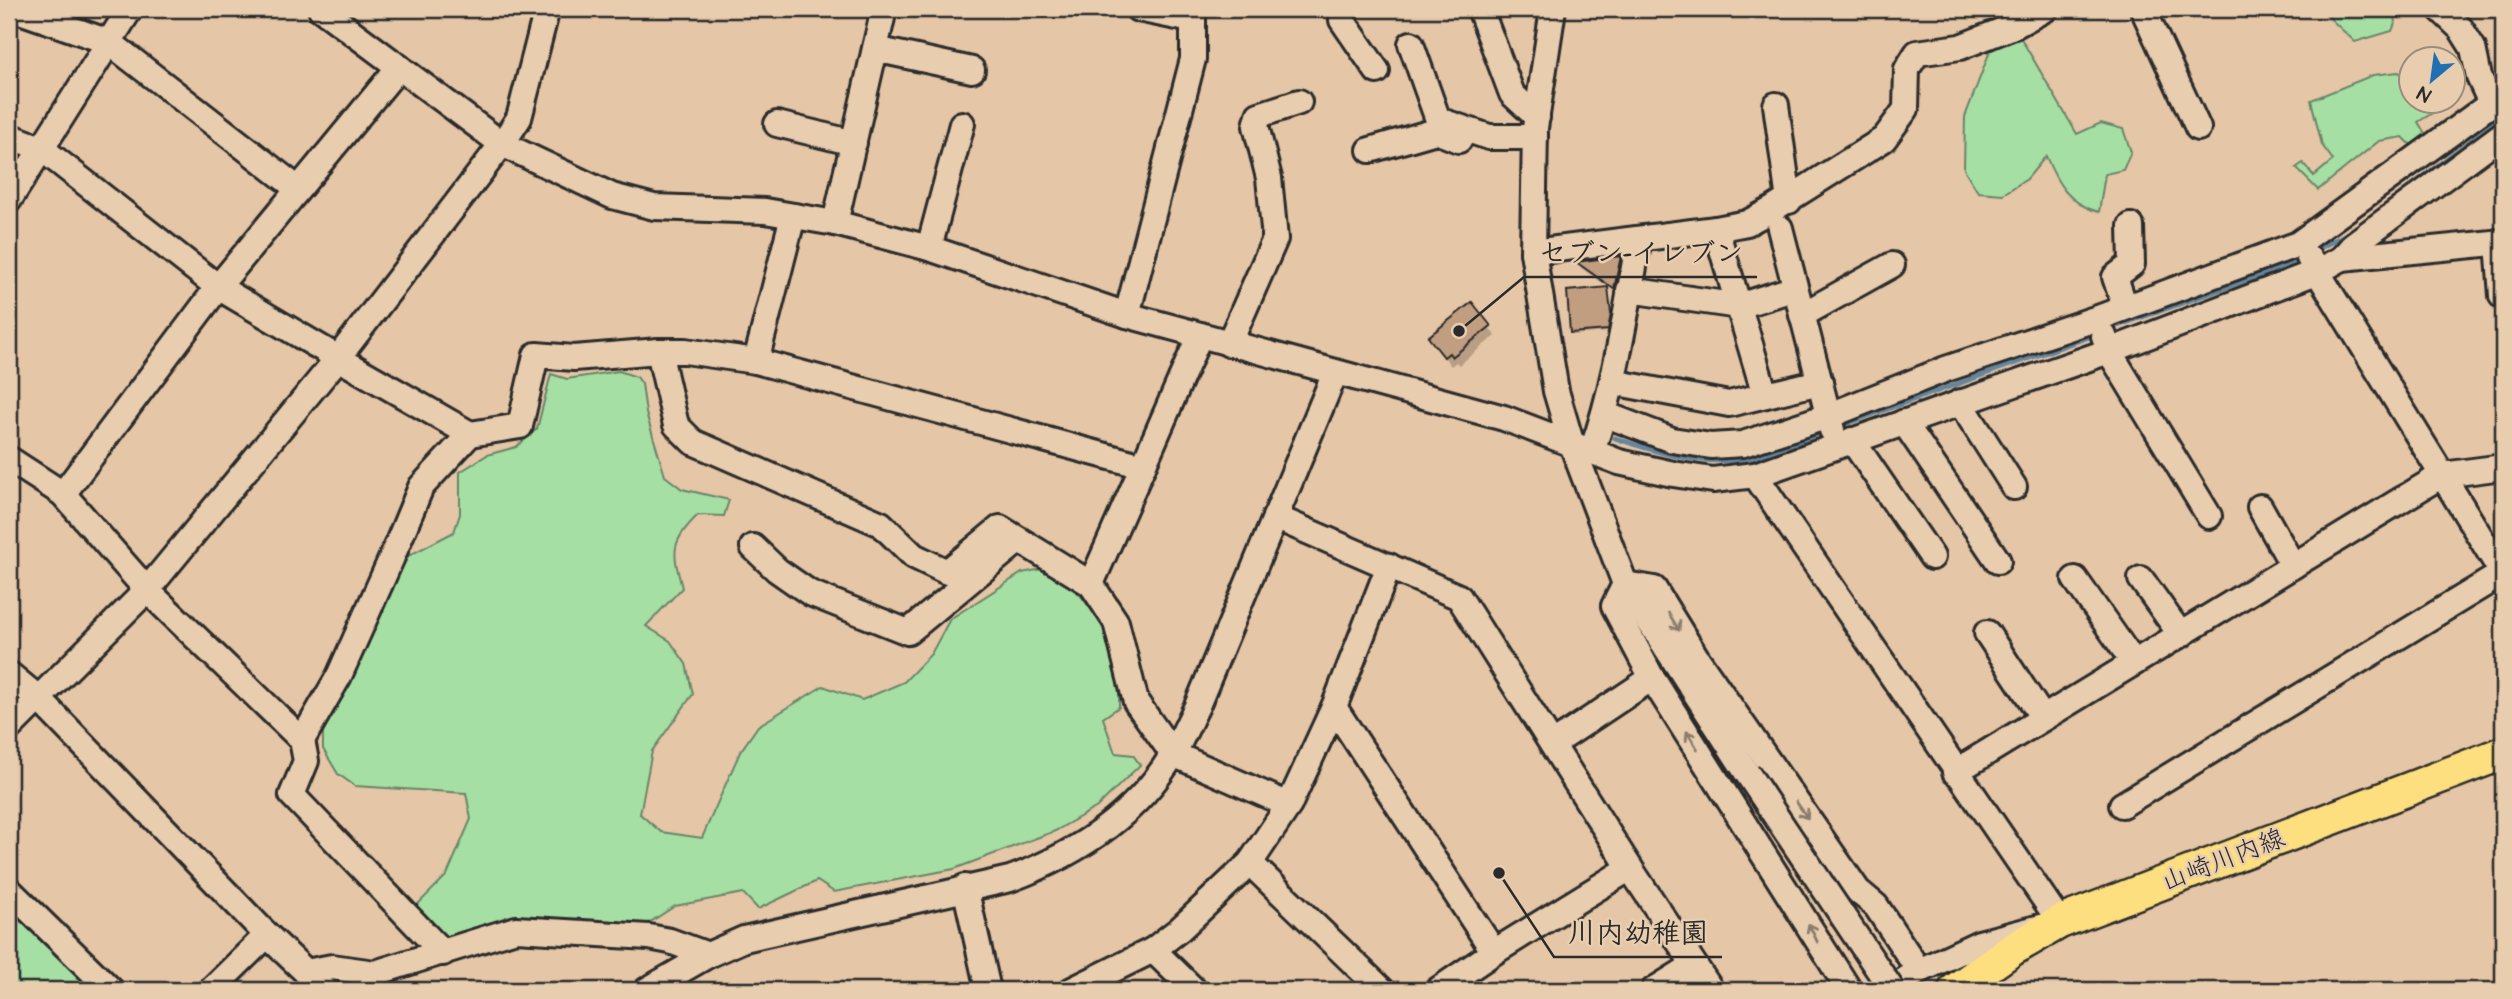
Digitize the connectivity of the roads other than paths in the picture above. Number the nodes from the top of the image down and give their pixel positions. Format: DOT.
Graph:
graph roads {
  1 [pos="14,9"];
  2 [pos="130,9"];
  3 [pos="321,9"];
  4 [pos="547,9"];
  5 [pos="884,9"];
  6 [pos="1138,9"];
  7 [pos="1480,9"];
  8 [pos="1553,9"];
  9 [pos="2045,9"];
  10 [pos="2143,9"];
  11 [pos="2440,9"];
  12 [pos="1193,15"];
  13 [pos="1342,20"];
  14 [pos="109,42"];
  15 [pos="875,49"];
  16 [pos="398,66"];
  17 [pos="972,70"];
  18 [pos="2497,99"];
  19 [pos="1299,102"];
  20 [pos="1776,105"];
  21 [pos="777,124"];
  22 [pos="962,124"];
  23 [pos="2198,128"];
  24 [pos="2503,134"];
  25 [pos="9,136"];
  26 [pos="1535,136"];
  27 [pos="854,143"];
  28 [pos="502,144"];
  29 [pos="41,148"];
  30 [pos="1370,150"];
  31 [pos="298,189"];
  32 [pos="9,200"];
  33 [pos="1789,201"];
  34 [pos="793,216"];
  35 [pos="835,223"];
  36 [pos="2131,226"];
  37 [pos="1780,228"];
  38 [pos="1716,229"];
  39 [pos="1639,239"];
  40 [pos="2501,242"];
  41 [pos="2298,244"];
  42 [pos="929,248"];
  43 [pos="1533,252"];
  44 [pos="2342,258"];
  45 [pos="1892,264"];
  46 [pos="2318,269"];
  47 [pos="218,287"];
  48 [pos="1629,290"];
  49 [pos="1783,292"];
  50 [pos="2502,296"];
  51 [pos="1739,306"];
  52 [pos="2125,307"];
  53 [pos="1802,315"];
  54 [pos="1127,316"];
  55 [pos="2098,318"];
  56 [pos="1200,335"];
  57 [pos="1229,344"];
  58 [pos="659,351"];
  59 [pos="2109,351"];
  60 [pos="338,358"];
  61 [pos="756,361"];
  62 [pos="1335,373"];
  63 [pos="1612,382"];
  64 [pos="1819,382"];
  65 [pos="1765,395"];
  66 [pos="1960,402"];
  67 [pos="1604,414"];
  68 [pos="1828,416"];
  69 [pos="1904,422"];
  70 [pos="470,434"];
  71 [pos="1844,443"];
  72 [pos="1581,447"];
  73 [pos="9,459"];
  74 [pos="1143,466"];
  75 [pos="2503,467"];
  76 [pos="1755,475"];
  77 [pos="2442,475"];
  78 [pos="2014,487"];
  79 [pos="63,495"];
  80 [pos="2260,507"];
  81 [pos="2209,516"];
  82 [pos="1275,517"];
  83 [pos="1018,541"];
  84 [pos="753,547"];
  85 [pos="1932,556"];
  86 [pos="1998,561"];
  87 [pos="1389,566"];
  88 [pos="2293,566"];
  89 [pos="2503,573"];
  90 [pos="2075,579"];
  91 [pos="2141,579"];
  92 [pos="1091,584"];
  93 [pos="1625,584"];
  94 [pos="147,590"];
  95 [pos="1987,633"];
  96 [pos="2181,635"];
  97 [pos="2134,663"];
  98 [pos="9,674"];
  99 [pos="1652,678"];
  100 [pos="38,698"];
  101 [pos="1334,707"];
  102 [pos="2043,718"];
  103 [pos="9,728"];
  104 [pos="302,740"];
  105 [pos="1553,744"];
  106 [pos="2503,753"];
  107 [pos="1173,754"];
  108 [pos="1955,772"];
  109 [pos="1289,805"];
  110 [pos="2122,805"];
  111 [pos="1250,863"];
  112 [pos="1630,868"];
  113 [pos="965,887"];
  114 [pos="9,890"];
  115 [pos="2060,922"];
  116 [pos="267,935"];
  117 [pos="1153,950"];
  118 [pos="1494,952"];
  119 [pos="443,953"];
  120 [pos="708,955"];
  121 [pos="1694,965"];
  122 [pos="1919,971"];
  123 [pos="306,972"];
  124 [pos="111,990"];
  125 [pos="211,990"];
  126 [pos="325,990"];
  127 [pos="647,990"];
  128 [pos="988,990"];
  129 [pos="1072,990"];
  130 [pos="1194,990"];
  131 [pos="1382,990"];
  132 [pos="1438,990"];
  133 [pos="1654,990"];
  134 [pos="1711,990"];
  135 [pos="1849,990"];
  136 [pos="1890,990"];
  137 [pos="1955,990"];
  1 -- 14 [label="street"];
  2 -- 14 [label="street"];
  3 -- 16 [label="street"];
  4 -- 28 [label="street"];
  5 -- 15 [label="street"];
  6 -- 12 [label="street"];
  7 -- 26 [label="street"];
  8 -- 26 [label="street"];
  9 -- 33 [label="street"];
  10 -- 23 [label="street"];
  11 -- 18 [label="street"];
  12 -- 54 [label="street"];
  13 -- 26 [label="street"];
  14 -- 29 [label="street"];
  14 -- 31 [label="street"];
  15 -- 17 [label="street"];
  15 -- 27 [label="street"];
  16 -- 28 [label="street"];
  16 -- 31 [label="street"];
  18 -- 41 [label="street"];
  19 -- 57 [label="street"];
  20 -- 33 [label="street"];
  21 -- 27 [label="street"];
  22 -- 42 [label="street"];
  24 -- 44 [label="street"];
  25 -- 29 [label="street"];
  26 -- 30 [label="street"];
  26 -- 43 [label="street"];
  27 -- 35 [label="street"];
  28 -- 34 [label="street"];
  28 -- 60 [label="street"];
  29 -- 32 [label="street"];
  29 -- 47 [label="street"];
  31 -- 47 [label="street"];
  33 -- 38 [label="street"];
  34 -- 35 [label="street"];
  34 -- 61 [label="street"];
  35 -- 42 [label="street"];
  36 -- 52 [label="street"];
  37 -- 53 [label="street"];
  38 -- 39 [label="street"];
  38 -- 51 [label="street"];
  39 -- 43 [label="street"];
  39 -- 48 [label="street"];
  40 -- 44 [label="street"];
  40 -- 50 [label="street"];
  41 -- 46 [label="street"];
  41 -- 52 [label="street"];
  42 -- 54 [label="street"];
  43 -- 72 [label="street"];
  44 -- 46 [label="street"];
  45 -- 53 [label="street"];
  46 -- 59 [label="street"];
  46 -- 77 [label="street"];
  47 -- 60 [label="street"];
  47 -- 79 [label="street"];
  48 -- 51 [label="street"];
  48 -- 63 [label="street"];
  49 -- 51 [label="street"];
  51 -- 65 [label="street"];
  52 -- 55 [label="street"];
  53 -- 64 [label="street"];
  54 -- 56 [label="street"];
  55 -- 59 [label="street"];
  55 -- 68 [label="street"];
  56 -- 57 [label="street"];
  56 -- 74 [label="street"];
  57 -- 62 [label="street"];
  58 -- 61 [label="street"];
  58 -- 70 [label="street"];
  58 -- 83 [label="street"];
  59 -- 66 [label="street"];
  59 -- 81 [label="street"];
  60 -- 70 [label="street"];
  60 -- 94 [label="street"];
  61 -- 74 [label="street"];
  62 -- 72 [label="street"];
  62 -- 82 [label="street"];
  63 -- 65 [label="street"];
  63 -- 67 [label="street"];
  64 -- 65 [label="street"];
  64 -- 68 [label="street"];
  66 -- 69 [label="street"];
  66 -- 78 [label="street"];
  67 -- 68 [label="street"];
  67 -- 72 [label="street"];
  68 -- 71 [label="street"];
  69 -- 71 [label="street"];
  69 -- 86 [label="street"];
  70 -- 104 [label="street"];
  71 -- 76 [label="street"];
  71 -- 85 [label="street"];
  72 -- 76 [label="street"];
  72 -- 93 [label="street"];
  73 -- 79 [label="street"];
  74 -- 92 [label="street"];
  75 -- 77 [label="street"];
  76 -- 108 [label="street"];
  77 -- 88 [label="street"];
  77 -- 89 [label="street"];
  79 -- 94 [label="street"];
  80 -- 88 [label="street"];
  82 -- 87 [label="street"];
  82 -- 107 [label="street"];
  83 -- 84 [label="street"];
  83 -- 92 [label="street"];
  87 -- 101 [label="street"];
  87 -- 105 [label="street"];
  88 -- 96 [label="street"];
  89 -- 110 [label="street"];
  90 -- 97 [label="street"];
  91 -- 96 [label="street"];
  92 -- 107 [label="street"];
  93 -- 99 [label="street"];
  93 -- 122 [label="street, one-way"];
  93 -- 136 [label="street, bridge"];
  94 -- 100 [label="street"];
  94 -- 104 [label="street"];
  95 -- 102 [label="street"];
  96 -- 97 [label="street"];
  97 -- 102 [label="street"];
  98 -- 100 [label="street"];
  99 -- 105 [label="street"];
  135 -- 99 [label="street, one-way"];
  100 -- 103 [label="street"];
  100 -- 116 [label="street"];
  101 -- 109 [label="street"];
  101 -- 118 [label="street"];
  102 -- 108 [label="street"];
  104 -- 119 [label="street"];
  105 -- 112 [label="street"];
  106 -- 115 [label="main road, 山崎川内線"];
  107 -- 109 [label="street"];
  107 -- 113 [label="street"];
  108 -- 115 [label="street"];
  109 -- 111 [label="street"];
  111 -- 117 [label="street"];
  111 -- 131 [label="street"];
  112 -- 118 [label="street"];
  112 -- 121 [label="street"];
  113 -- 120 [label="street"];
  113 -- 128 [label="street"];
  114 -- 124 [label="street"];
  115 -- 122 [label="street"];
  115 -- 137 [label="main road, 山崎川内線"];
  116 -- 123 [label="street"];
  116 -- 125 [label="street"];
  117 -- 129 [label="street"];
  117 -- 130 [label="street"];
  118 -- 132 [label="street"];
  119 -- 120 [label="street"];
  119 -- 123 [label="street"];
  120 -- 127 [label="street"];
  121 -- 133 [label="street"];
  121 -- 134 [label="street"];
  122 -- 136 [label="street"];
  123 -- 126 [label="street"];
}
